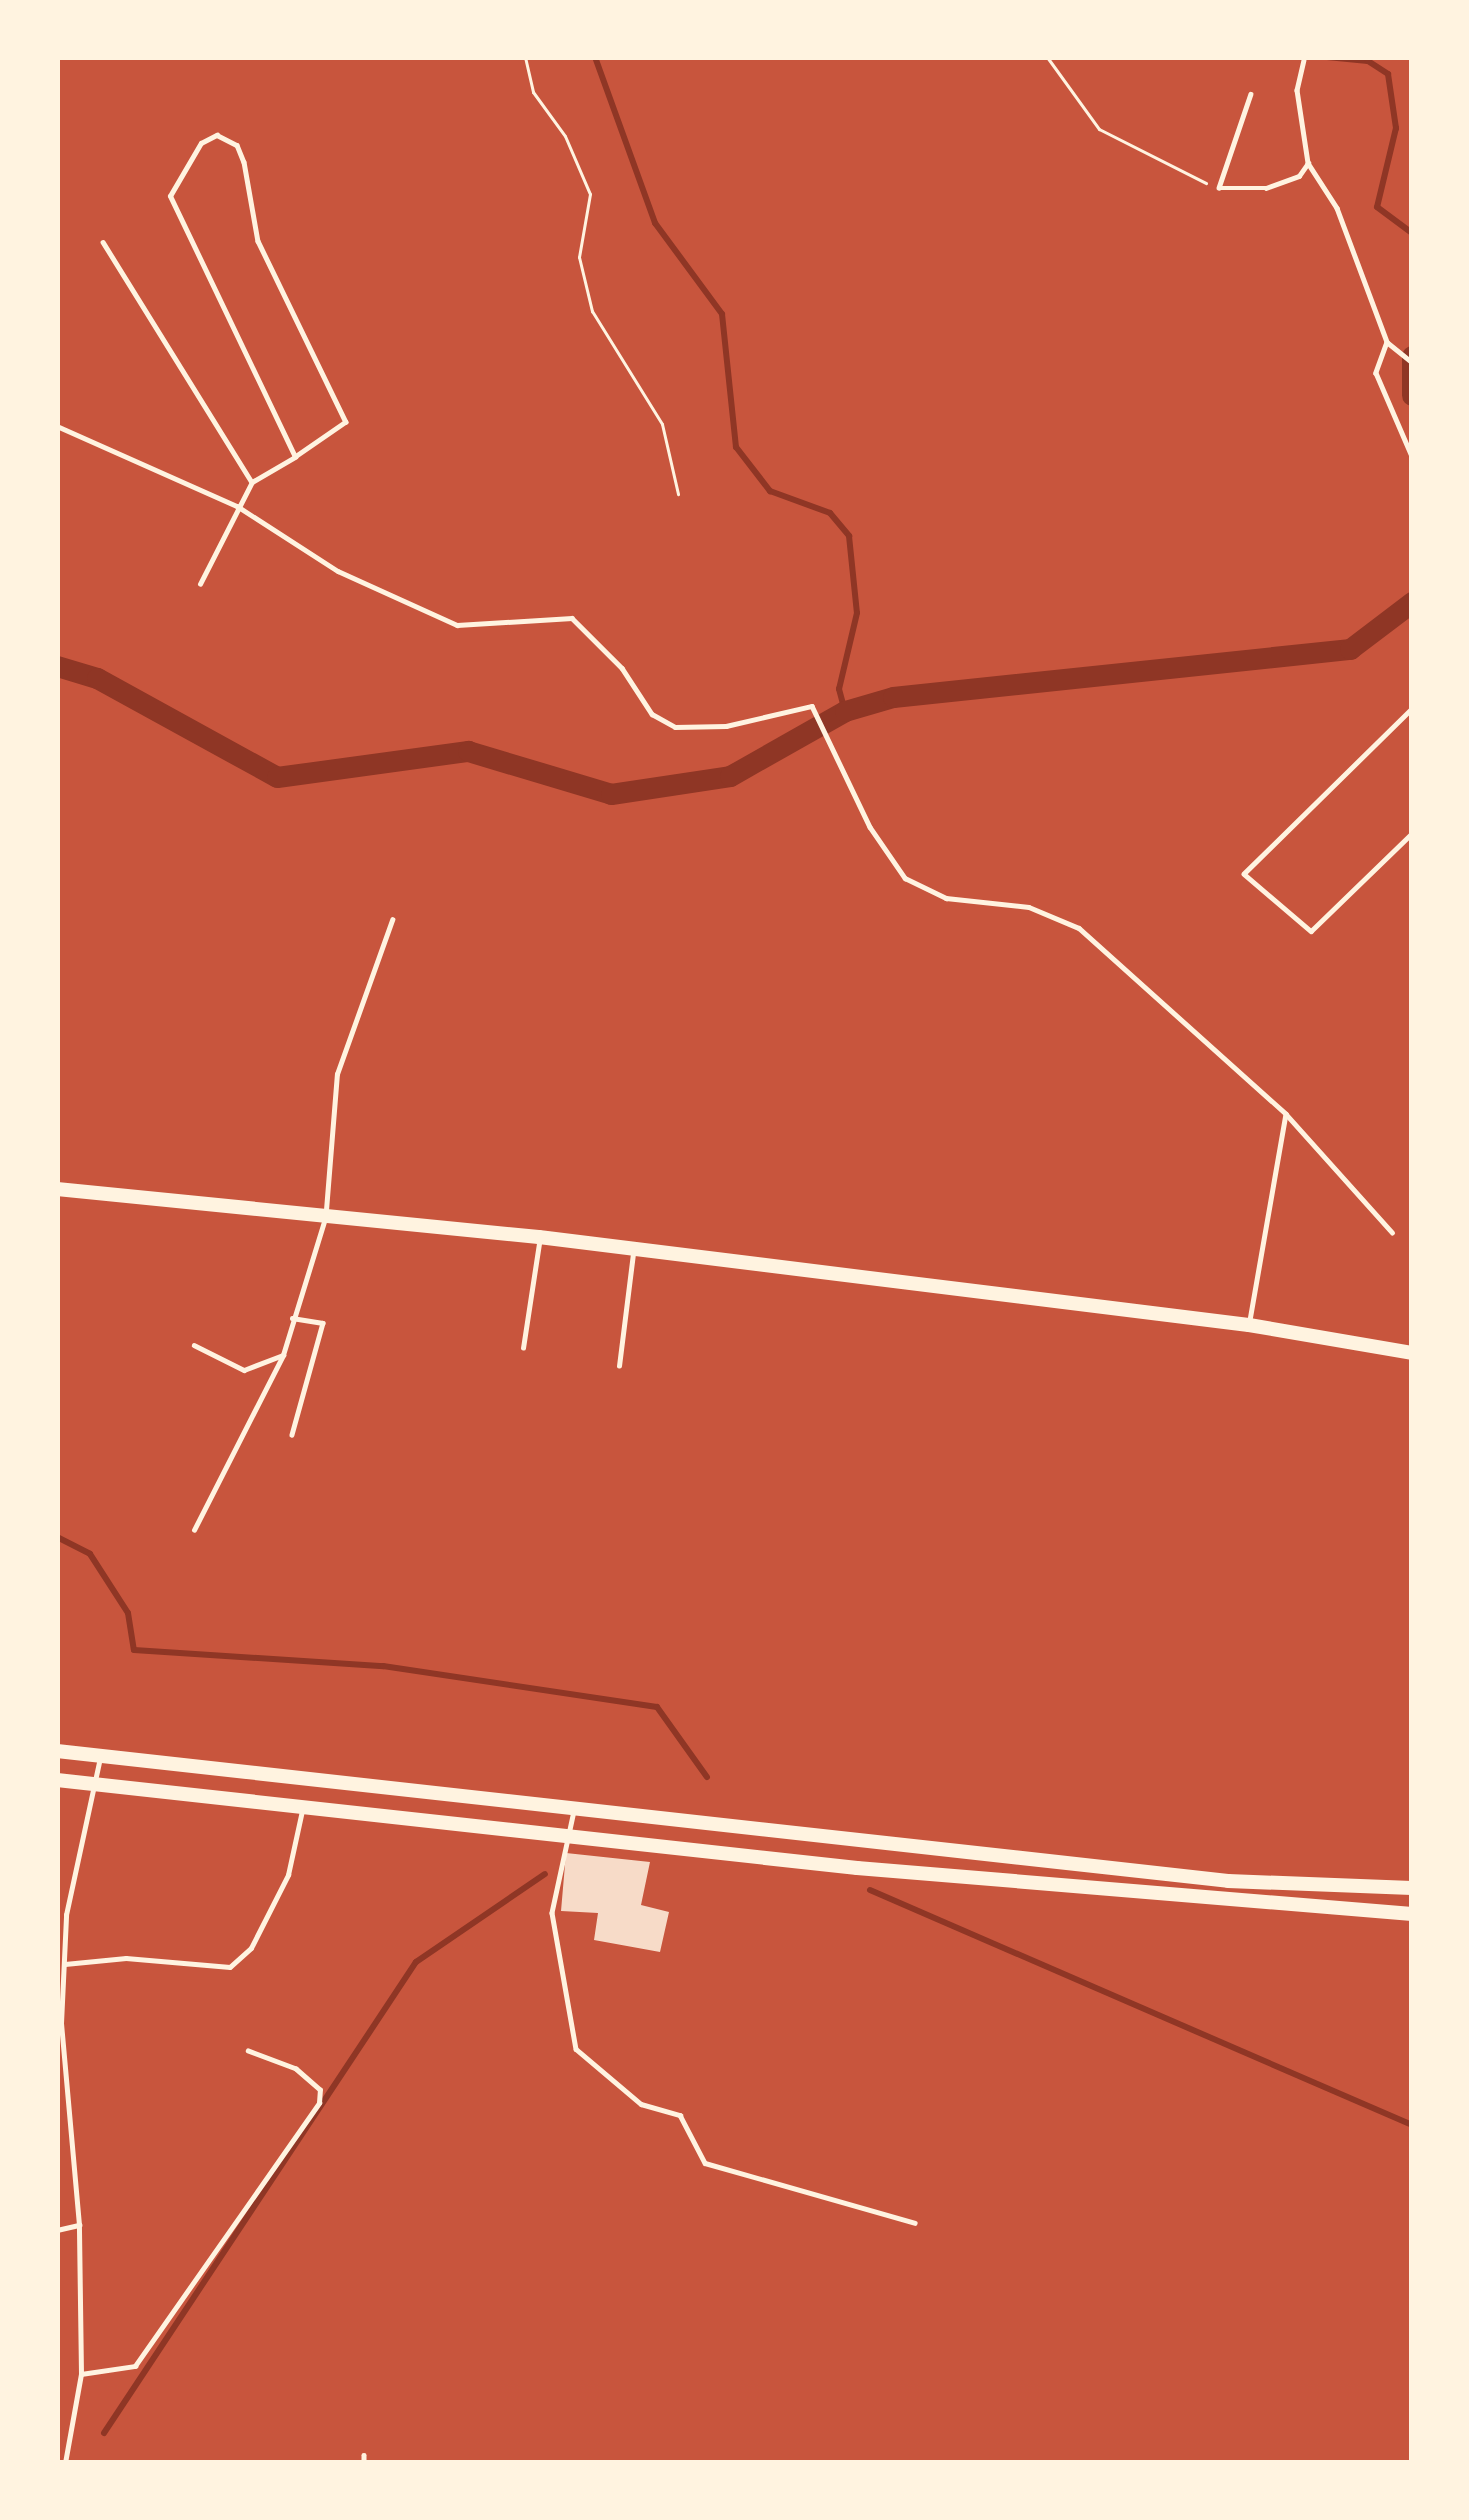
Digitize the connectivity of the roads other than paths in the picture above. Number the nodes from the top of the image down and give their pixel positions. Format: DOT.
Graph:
graph roads {
  1 [pos="1304,60"];
  2 [pos="1251,94"];
  3 [pos="1308,163"];
  4 [pos="103,242"];
  5 [pos="1387,342"];
  6 [pos="1412,362"];
  7 [pos="57,426"];
  8 [pos="1412,456"];
  9 [pos="295,457"];
  10 [pos="252,482"];
  11 [pos="237,506"];
  12 [pos="200,584"];
  13 [pos="1412,709"];
  14 [pos="1412,833"];
  15 [pos="392,920"];
  16 [pos="1286,1114"];
  17 [pos="57,1189"];
  18 [pos="325,1220"];
  19 [pos="1392,1232"];
  20 [pos="539,1237"];
  21 [pos="634,1249"];
  22 [pos="292,1318"];
  23 [pos="1249,1325"];
  24 [pos="194,1345"];
  25 [pos="523,1348"];
  26 [pos="1412,1353"];
  27 [pos="283,1355"];
  28 [pos="619,1366"];
  29 [pos="292,1436"];
  30 [pos="194,1530"];
  31 [pos="57,1751"];
  32 [pos="100,1758"];
  33 [pos="57,1780"];
  34 [pos="96,1788"];
  35 [pos="302,1809"];
  36 [pos="574,1811"];
  37 [pos="569,1837"];
  38 [pos="1412,1888"];
  39 [pos="1412,1914"];
  40 [pos="65,1964"];
  41 [pos="248,2051"];
  42 [pos="61,2090"];
  43 [pos="915,2223"];
  44 [pos="79,2225"];
  45 [pos="57,2230"];
  46 [pos="81,2374"];
  47 [pos="65,2463"];
  1 -- 3 [label="lane"];
  2 -- 3 [label="lane"];
  3 -- 5 [label="lane"];
  4 -- 10 [label="lane"];
  5 -- 6 [label="lane"];
  5 -- 8 [label="lane"];
  7 -- 11 [label="lane"];
  9 -- 9 [label="lane"];
  9 -- 10 [label="lane"];
  10 -- 11 [label="lane"];
  11 -- 12 [label="lane"];
  11 -- 16 [label="lane"];
  13 -- 14 [label="lane"];
  15 -- 18 [label="lane"];
  16 -- 19 [label="lane"];
  16 -- 23 [label="lane"];
  17 -- 18 [label="main road"];
  18 -- 20 [label="main road"];
  18 -- 22 [label="lane"];
  20 -- 21 [label="main road"];
  20 -- 25 [label="lane"];
  21 -- 23 [label="main road"];
  21 -- 28 [label="lane"];
  22 -- 27 [label="lane"];
  22 -- 29 [label="lane"];
  23 -- 26 [label="main road"];
  24 -- 27 [label="lane"];
  27 -- 30 [label="lane"];
  31 -- 32 [label="main road"];
  32 -- 34 [label="lane"];
  32 -- 36 [label="main road"];
  33 -- 34 [label="main road"];
  34 -- 35 [label="main road"];
  34 -- 40 [label="lane"];
  35 -- 37 [label="main road"];
  35 -- 40 [label="lane"];
  36 -- 37 [label="lane"];
  36 -- 38 [label="main road"];
  37 -- 39 [label="main road"];
  37 -- 43 [label="lane"];
  40 -- 42 [label="lane"];
  41 -- 46 [label="lane"];
  42 -- 44 [label="lane"];
  44 -- 45 [label="lane"];
  44 -- 46 [label="lane"];
  46 -- 47 [label="lane"];
}
